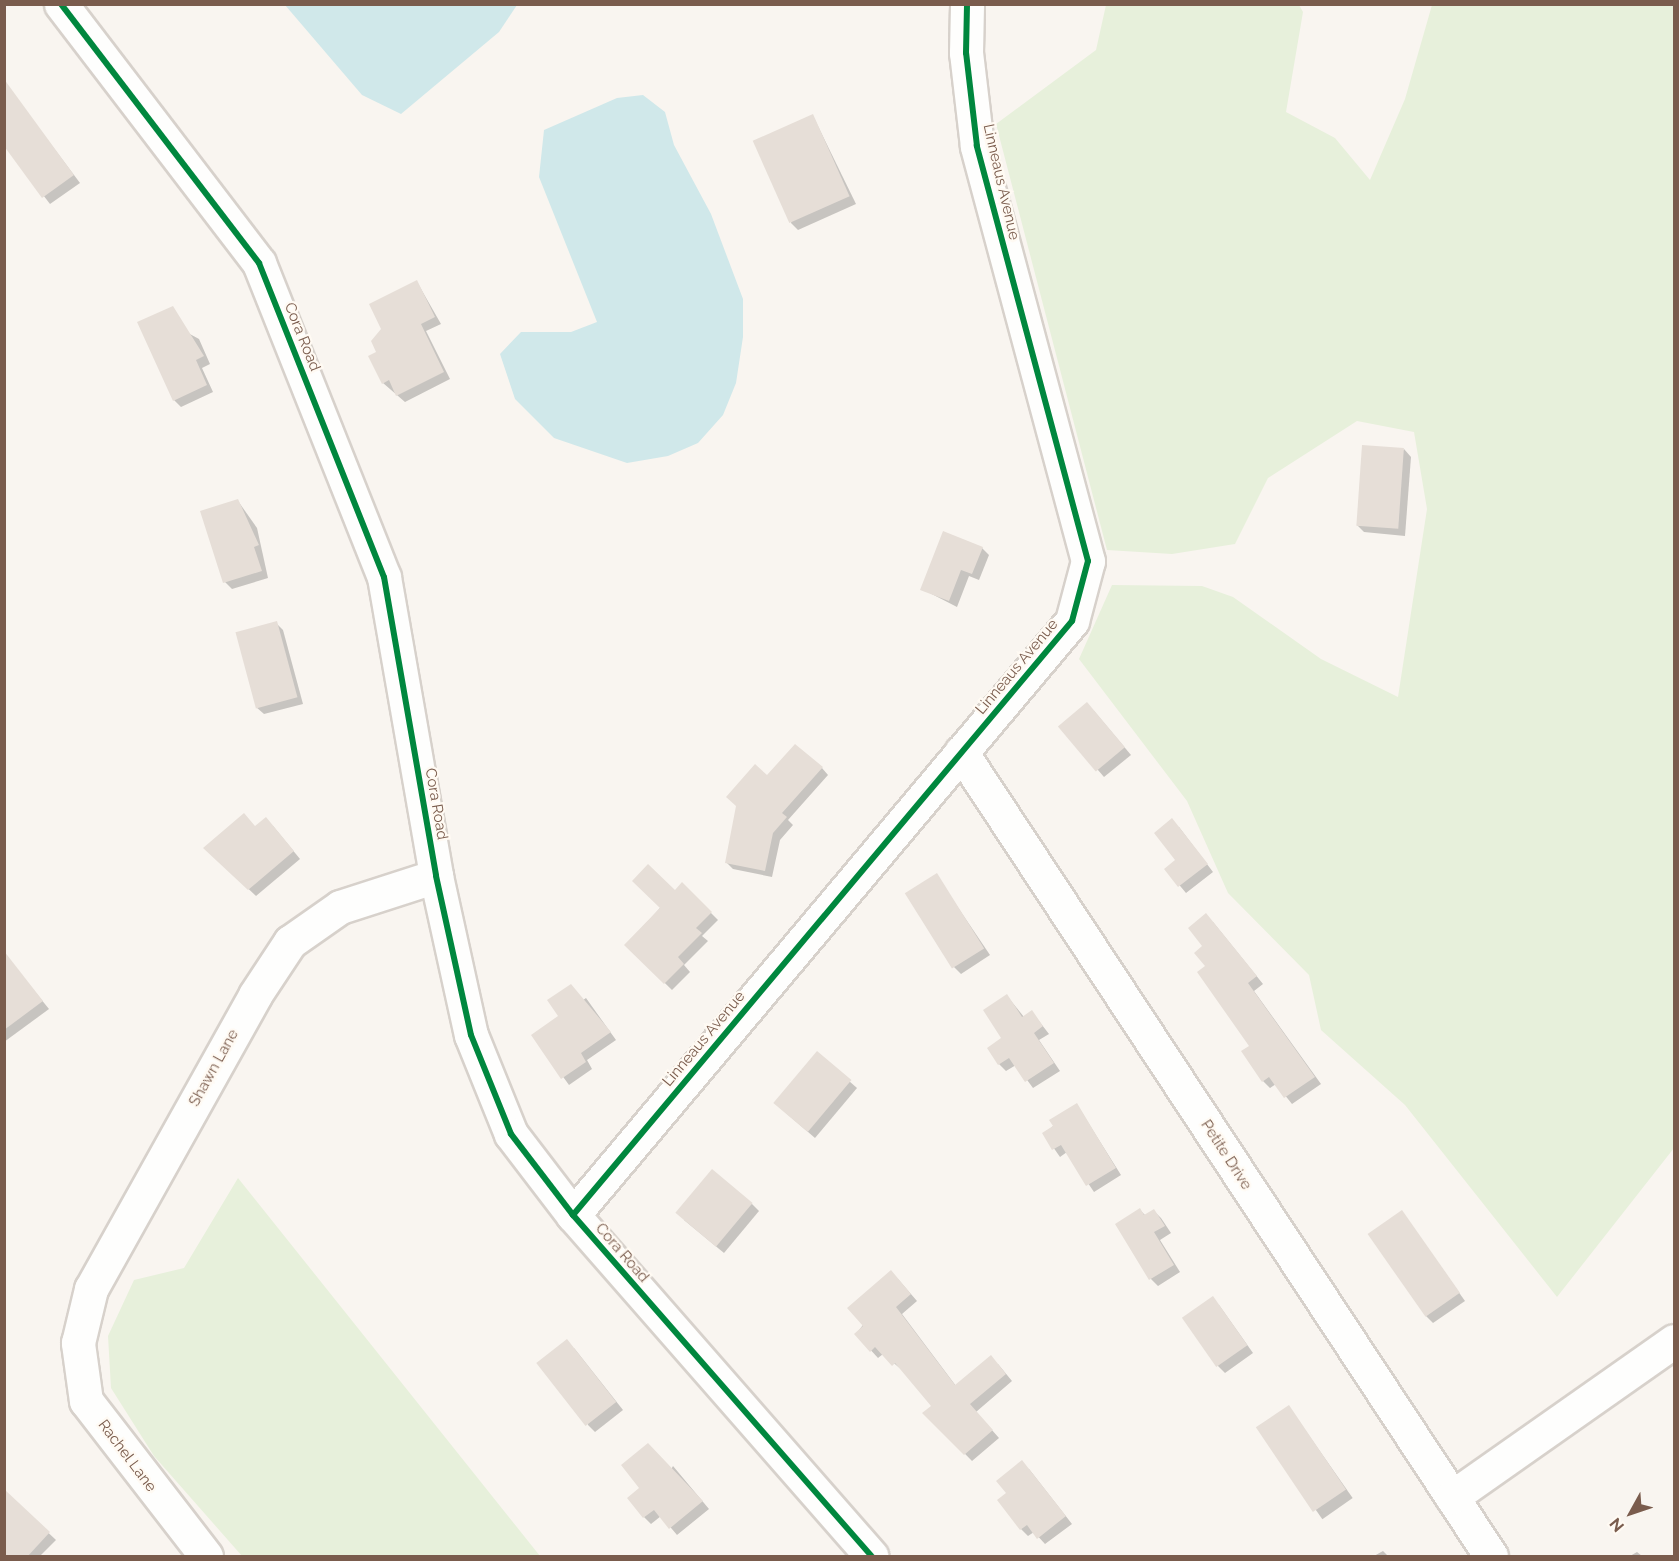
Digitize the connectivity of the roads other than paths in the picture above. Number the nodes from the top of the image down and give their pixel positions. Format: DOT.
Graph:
graph roads {
  1 [pos="62,4"];
  2 [pos="967,4"];
  3 [pos="961,752"];
  4 [pos="436,876"];
  5 [pos="573,1215"];
  6 [pos="1674,1341"];
  7 [pos="78,1343"];
  8 [pos="1452,1497"];
  9 [pos="206,1557"];
  10 [pos="871,1557"];
  11 [pos="1491,1557"];
  1 -- 4 [label="street, Cora Road"];
  2 -- 3 [label="street, Linneaus Avenue"];
  3 -- 5 [label="street, Linneaus Avenue"];
  3 -- 8 [label="street, Petite Drive"];
  4 -- 5 [label="street, Cora Road"];
  4 -- 7 [label="street, Shawn Lane"];
  5 -- 10 [label="street, Cora Road"];
  6 -- 8 [label="street"];
  7 -- 9 [label="street, Rachel Lane"];
  8 -- 11 [label="street, Petite Drive"];
}
